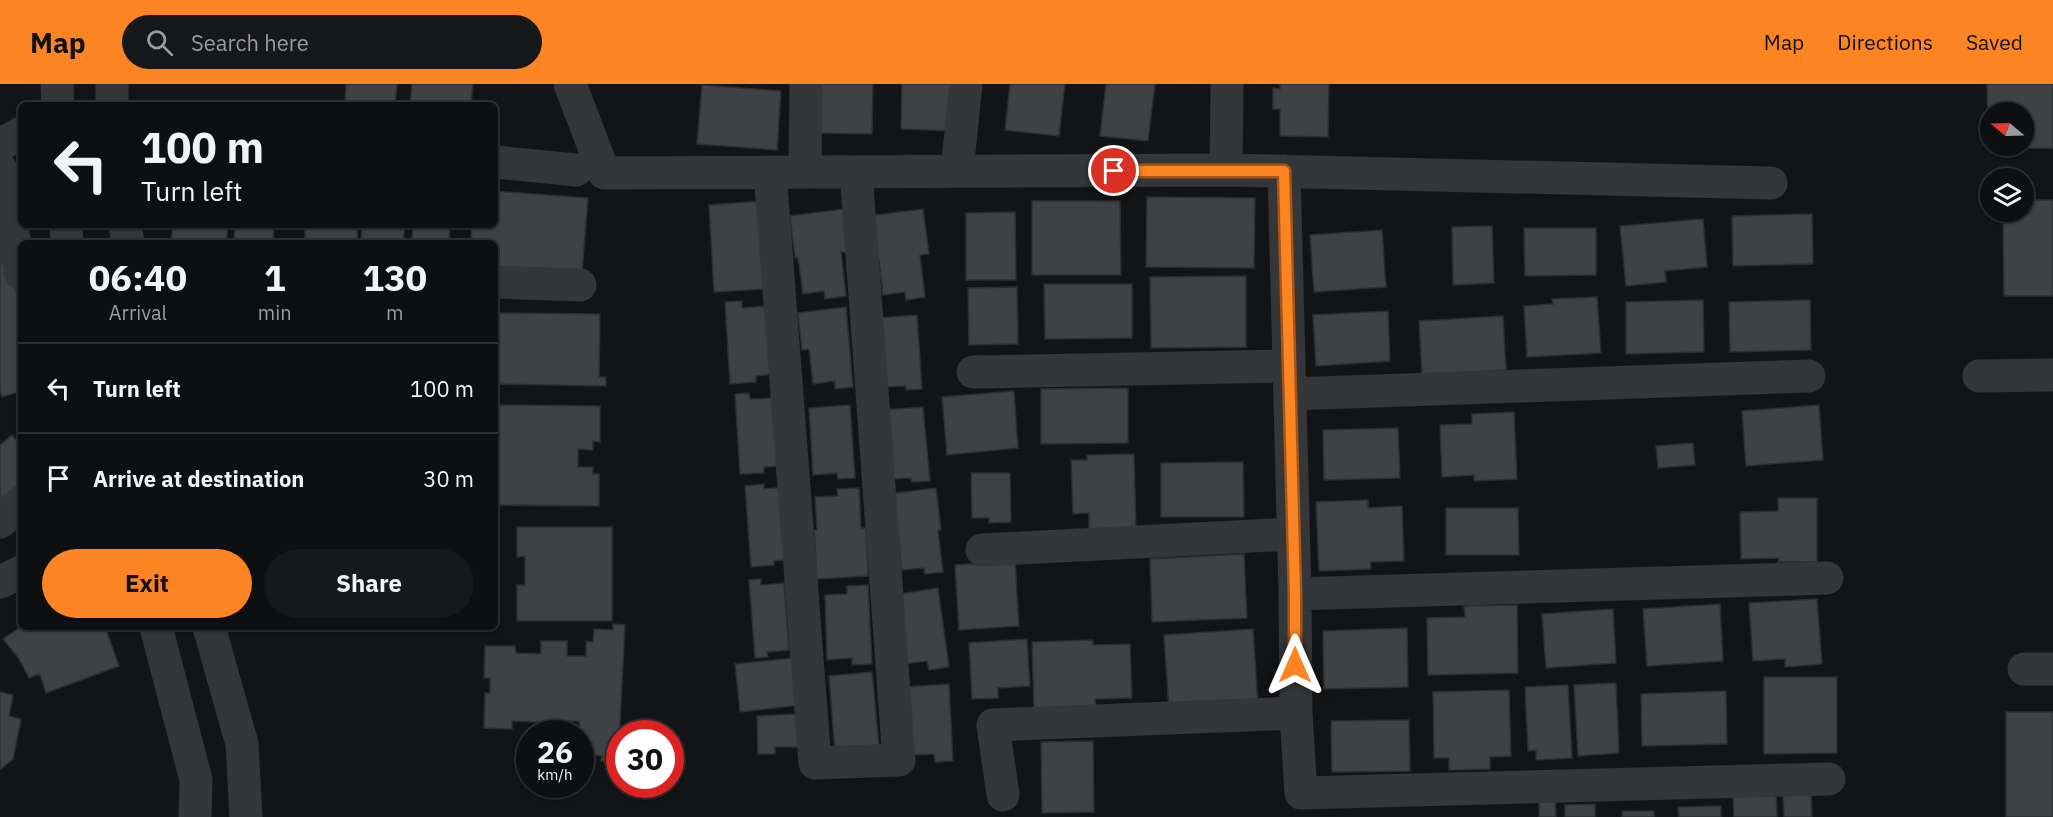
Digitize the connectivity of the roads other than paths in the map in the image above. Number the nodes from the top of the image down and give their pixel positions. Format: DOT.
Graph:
graph roads {
  1 [pos="57,84"];
  2 [pos="112,84"];
  3 [pos="570,84"];
  4 [pos="806,84"];
  5 [pos="966,84"];
  6 [pos="1227,84"];
  7 [pos="58,102"];
  8 [pos="112,102"];
  9 [pos="18,135"];
  10 [pos="0,145"];
  11 [pos="498,162"];
  12 [pos="0,168"];
  13 [pos="576,170"];
  14 [pos="1226,170"];
  15 [pos="957,171"];
  16 [pos="1284,171"];
  17 [pos="770,172"];
  18 [pos="804,172"];
  19 [pos="856,172"];
  20 [pos="1771,183"];
  21 [pos="18,259"];
  22 [pos="498,282"];
  23 [pos="580,285"];
  24 [pos="973,372"];
  25 [pos="2053,375"];
  26 [pos="1809,376"];
  27 [pos="1979,376"];
  28 [pos="1289,380"];
  29 [pos="18,505"];
  30 [pos="0,522"];
  31 [pos="1293,534"];
  32 [pos="982,550"];
  33 [pos="18,573"];
  34 [pos="1827,578"];
  35 [pos="0,582"];
  36 [pos="1295,594"];
  37 [pos="157,630"];
  38 [pos="210,630"];
  39 [pos="1296,713"];
  40 [pos="1828,778"];
  41 [pos="1003,795"];
  42 [pos="195,817"];
  43 [pos="246,817"];
  1 -- 7 [label="street"];
  2 -- 8 [label="street"];
  3 -- 17 [label="street"];
  4 -- 18 [label="street"];
  5 -- 15 [label="street"];
  6 -- 14 [label="street"];
  9 -- 10 [label="street"];
  11 -- 13 [label="street"];
  12 -- 21 [label="street"];
  14 -- 15 [label="street"];
  14 -- 16 [label="street"];
  15 -- 19 [label="street"];
  16 -- 20 [label="street"];
  16 -- 28 [label="street"];
  17 -- 18 [label="street"];
  17 -- 19 [label="street"];
  18 -- 19 [label="street"];
  22 -- 23 [label="street"];
  24 -- 28 [label="street"];
  25 -- 27 [label="street"];
  26 -- 28 [label="street"];
  28 -- 31 [label="street"];
  29 -- 30 [label="street"];
  31 -- 32 [label="street"];
  31 -- 36 [label="street"];
  33 -- 35 [label="street"];
  34 -- 36 [label="street"];
  36 -- 39 [label="street"];
  37 -- 42 [label="street"];
  38 -- 43 [label="street"];
  39 -- 40 [label="street"];
  39 -- 41 [label="street"];
}
